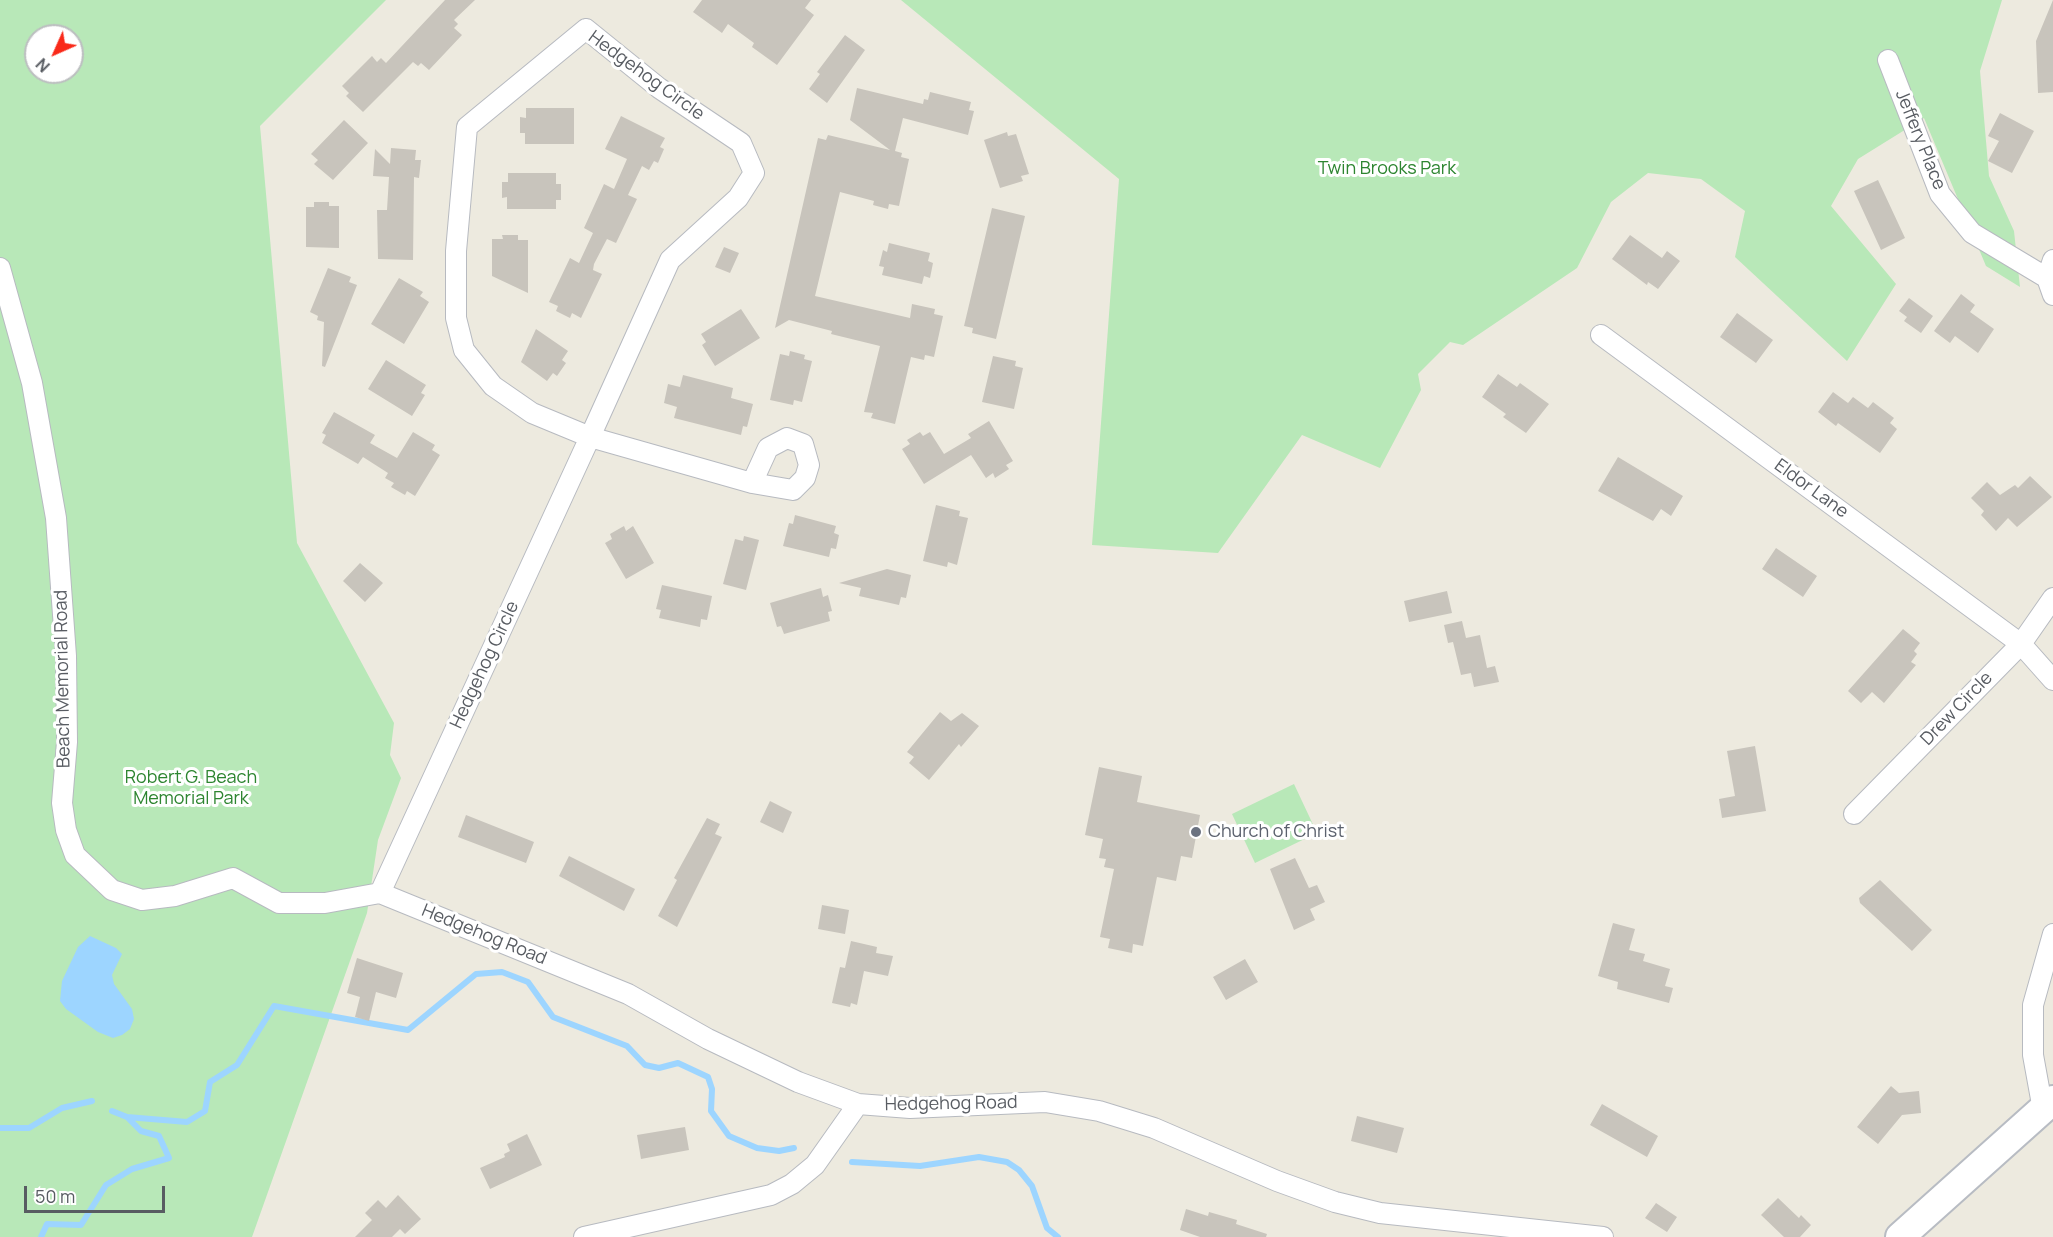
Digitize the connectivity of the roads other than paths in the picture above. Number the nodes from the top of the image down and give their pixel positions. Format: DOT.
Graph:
graph roads {
  1 [pos="1888,60"];
  2 [pos="0,268"];
  3 [pos="2051,278"];
  4 [pos="1601,335"];
  5 [pos="590,437"];
  6 [pos="753,483"];
  7 [pos="2053,598"];
  8 [pos="2021,644"];
  9 [pos="2053,680"];
  10 [pos="1854,814"];
  11 [pos="380,893"];
  12 [pos="2053,934"];
  13 [pos="858,1104"];
  14 [pos="2048,1105"];
  15 [pos="584,1237"];
  16 [pos="1603,1237"];
  17 [pos="1900,1237"];
  1 -- 3 [label="street, Jeffery Place"];
  2 -- 11 [label="street, Beach Memorial Road"];
  4 -- 8 [label="street, Eldor Lane"];
  5 -- 5 [label="street, Hedgehog Circle"];
  5 -- 6 [label="street, Hedgehog Circle"];
  5 -- 11 [label="street, Hedgehog Circle"];
  7 -- 8 [label="street, Drew Circle"];
  8 -- 9 [label="street, Eldor Lane"];
  8 -- 10 [label="street, Drew Circle"];
  11 -- 13 [label="street, Hedgehog Road"];
  12 -- 14 [label="street"];
  13 -- 15 [label="street"];
  13 -- 16 [label="street, Hedgehog Road"];
  14 -- 17 [label="main road"];
}
